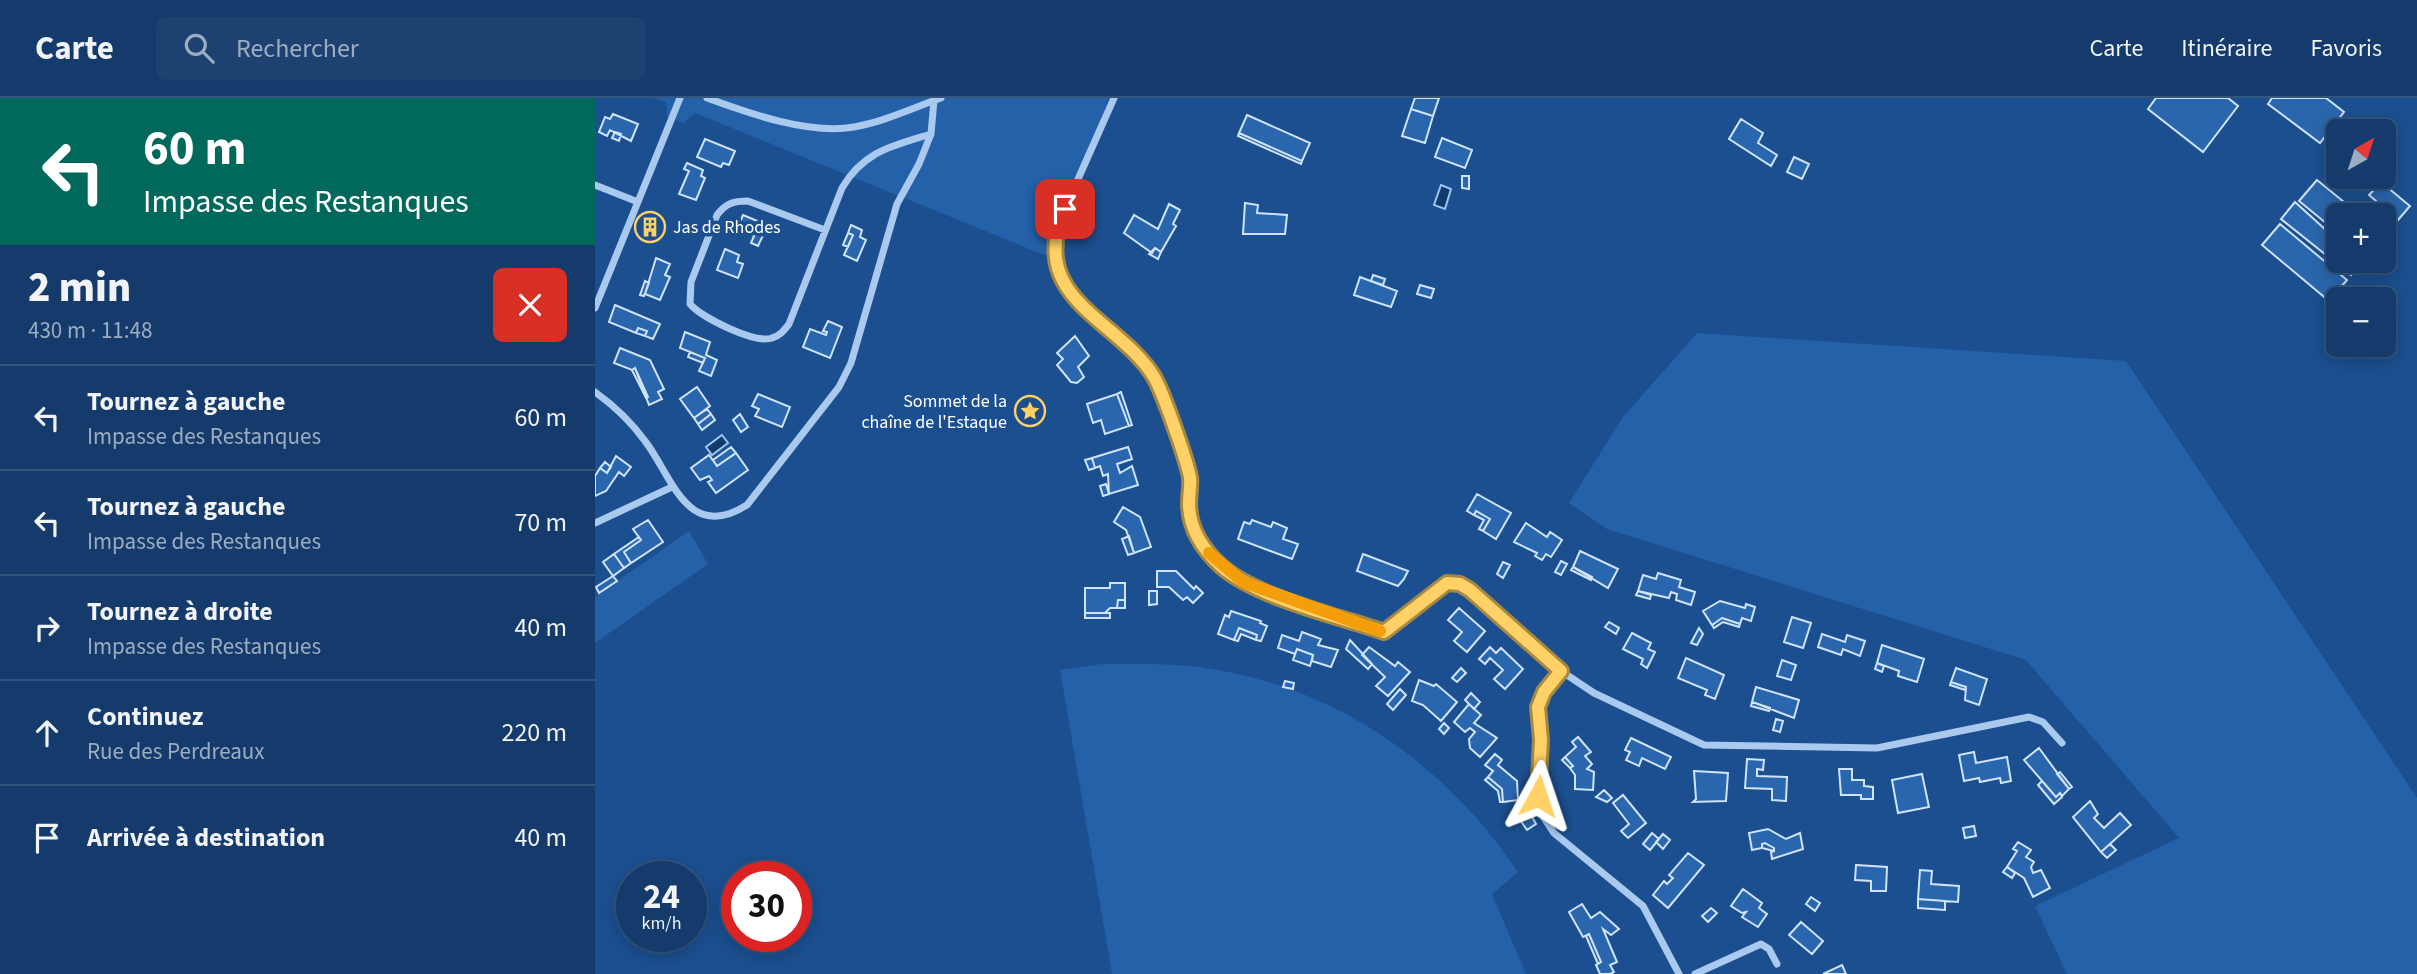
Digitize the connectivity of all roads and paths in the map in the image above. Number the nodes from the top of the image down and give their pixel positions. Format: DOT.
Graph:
graph roads {
  1 [pos="680,98"];
  2 [pos="707,98"];
  3 [pos="1114,98"];
  4 [pos="938,99"];
  5 [pos="931,134"];
  6 [pos="595,185"];
  7 [pos="638,202"];
  8 [pos="825,230"];
  9 [pos="595,308"];
  10 [pos="595,392"];
  11 [pos="672,487"];
  12 [pos="595,523"];
  13 [pos="1561,671"];
  14 [pos="2062,743"];
  15 [pos="1777,964"];
  16 [pos="1679,974"];
  17 [pos="1695,974"];
  1 -- 7 [label="street"];
  2 -- 4 [label="street"];
  3 -- 13 [label="street"];
  4 -- 5 [label="street"];
  5 -- 8 [label="street"];
  5 -- 11 [label="street"];
  6 -- 7 [label="street"];
  7 -- 9 [label="street"];
  8 -- 8 [label="street"];
  10 -- 11 [label="street"];
  11 -- 12 [label="street"];
  13 -- 14 [label="street"];
  13 -- 16 [label="street"];
  15 -- 17 [label="street"];
}
